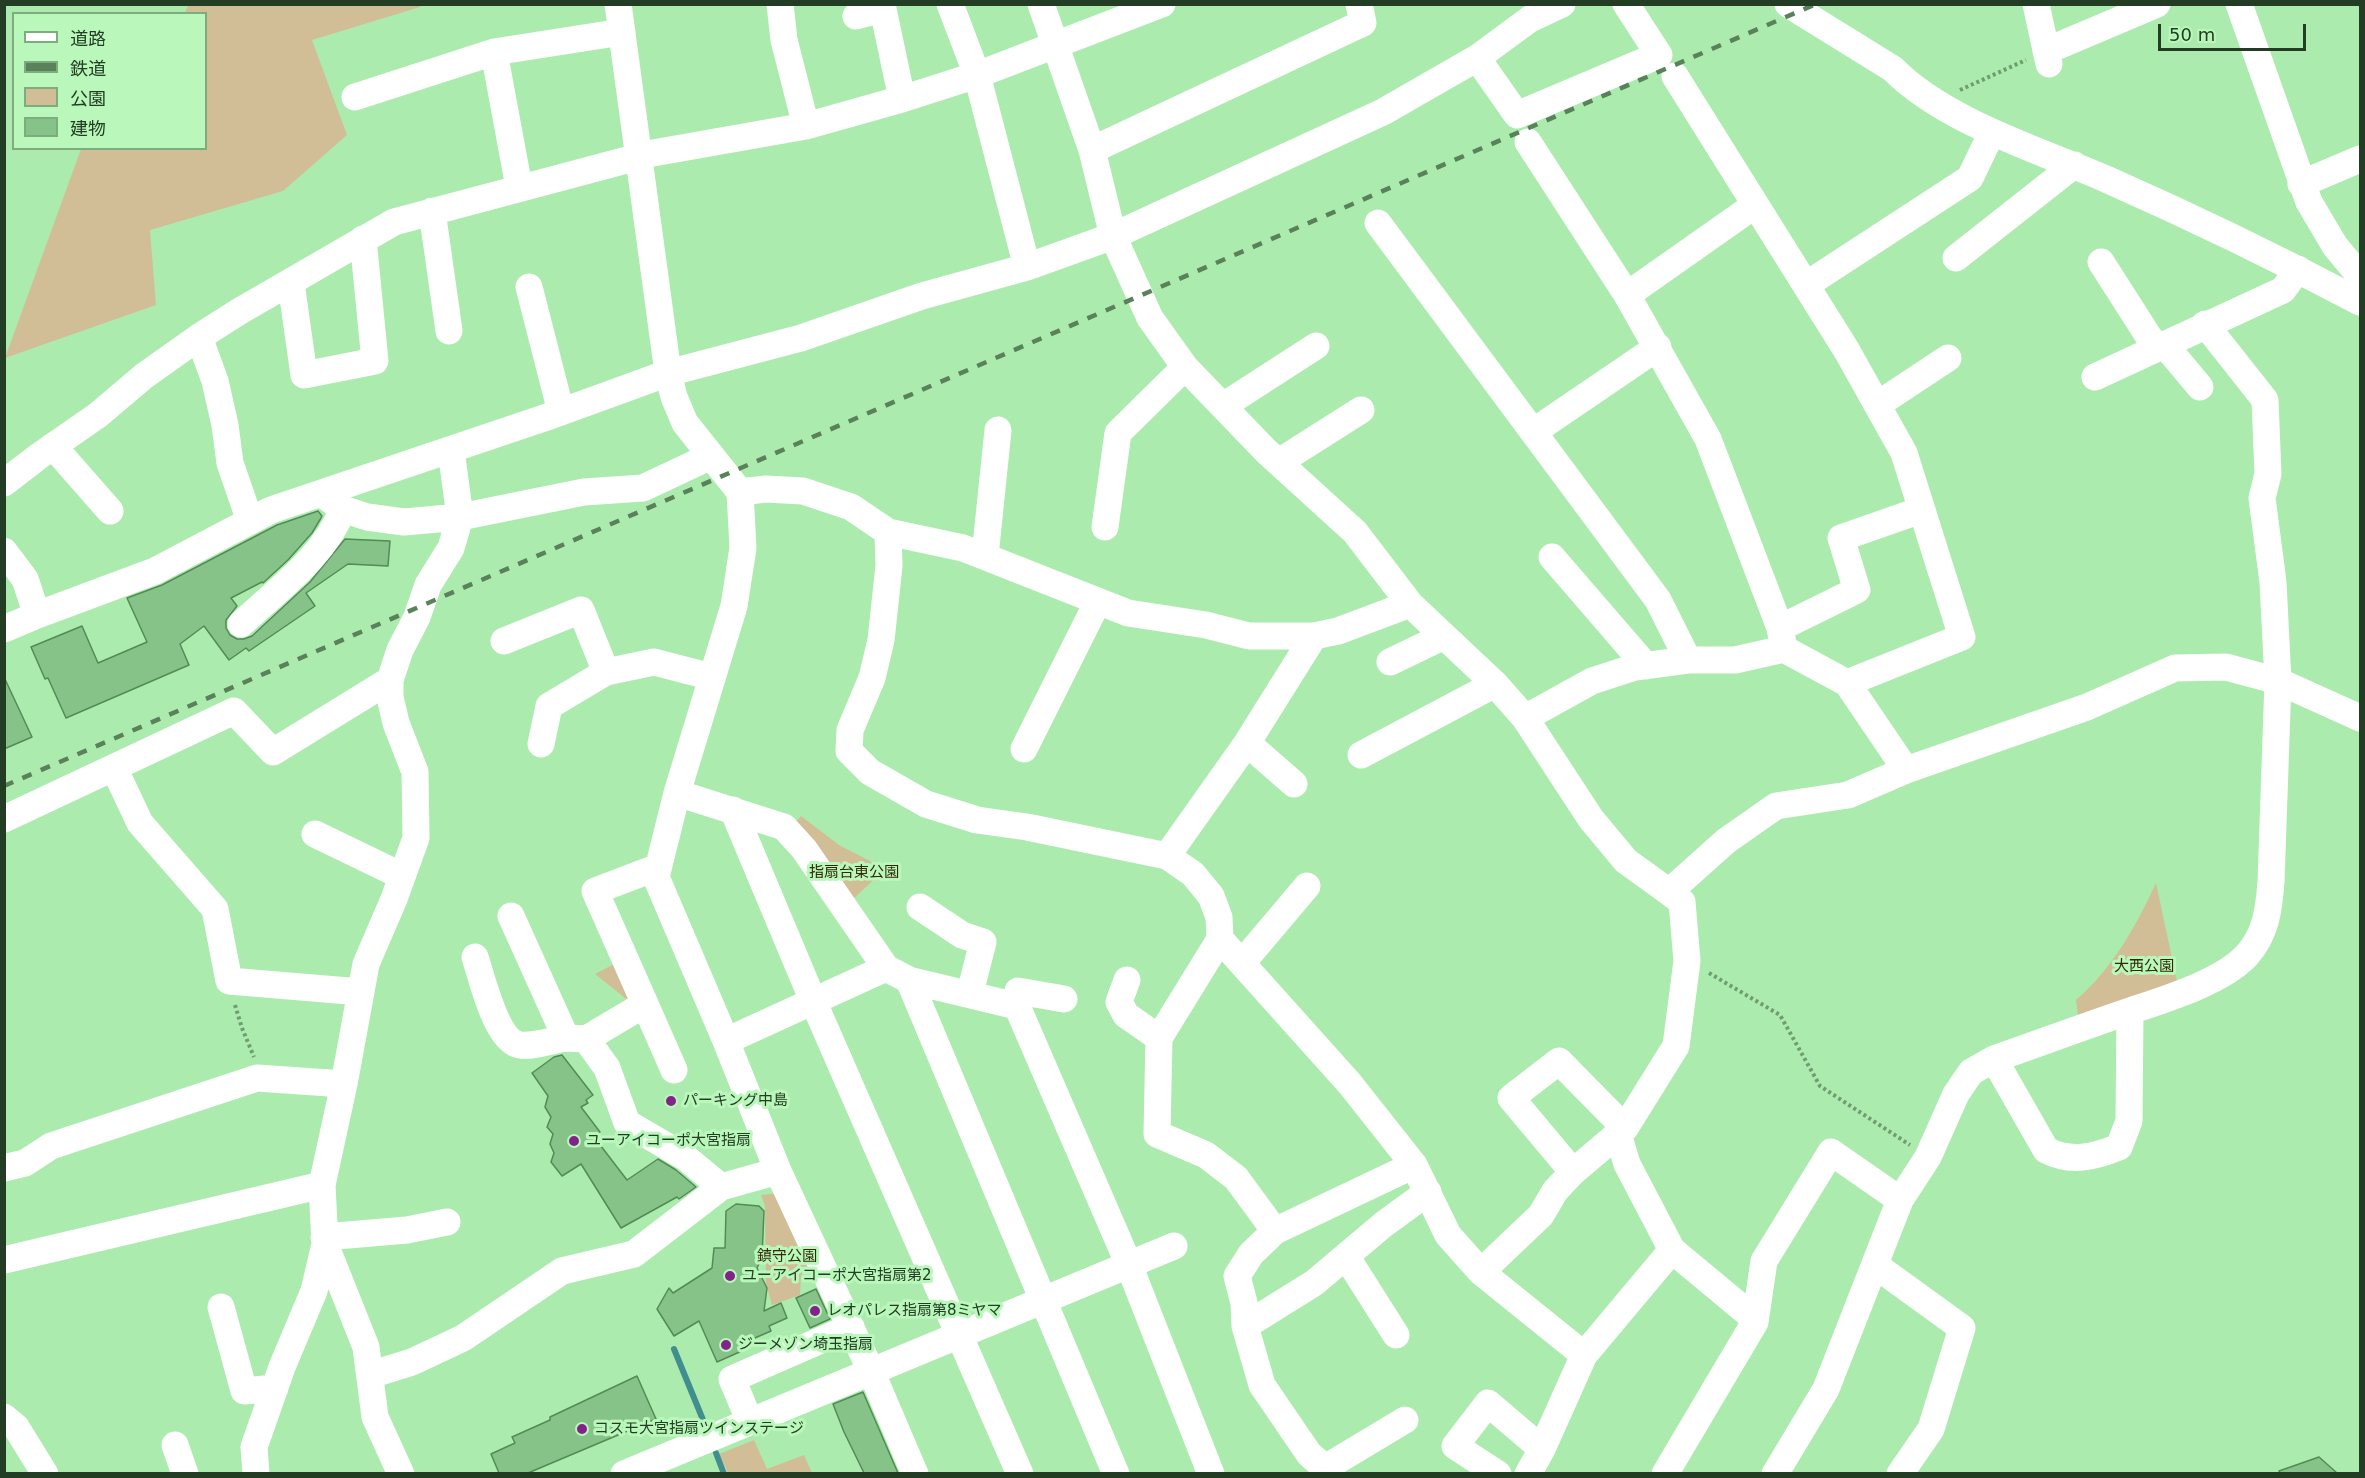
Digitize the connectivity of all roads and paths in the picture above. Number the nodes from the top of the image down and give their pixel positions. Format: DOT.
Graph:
graph roads {
  1 [pos="618,4"];
  2 [pos="780,4"];
  3 [pos="950,4"];
  4 [pos="1041,4"];
  5 [pos="1162,4"];
  6 [pos="1359,4"];
  7 [pos="1562,4"];
  8 [pos="1626,4"];
  9 [pos="1788,4"];
  10 [pos="2036,4"];
  11 [pos="2157,4"];
  12 [pos="2239,4"];
  13 [pos="1528,12"];
  14 [pos="856,16"];
  15 [pos="622,32"];
  16 [pos="1055,45"];
  17 [pos="495,52"];
  18 [pos="1477,57"];
  19 [pos="2048,57"];
  20 [pos="977,75"];
  21 [pos="1675,76"];
  22 [pos="356,97"];
  23 [pos="902,99"];
  24 [pos="1936,101"];
  25 [pos="806,126"];
  26 [pos="1992,132"];
  27 [pos="1528,142"];
  28 [pos="1092,150"];
  29 [pos="640,156"];
  30 [pos="2361,159"];
  31 [pos="2074,165"];
  32 [pos="2301,184"];
  33 [pos="519,187"];
  34 [pos="1755,205"];
  35 [pos="432,211"];
  36 [pos="1378,223"];
  37 [pos="1113,236"];
  38 [pos="363,239"];
  39 [pos="1956,258"];
  40 [pos="2101,262"];
  41 [pos="1027,267"];
  42 [pos="2298,269"];
  43 [pos="2361,276"];
  44 [pos="291,283"];
  45 [pos="1806,285"];
  46 [pos="529,287"];
  47 [pos="1627,295"];
  48 [pos="2361,302"];
  49 [pos="2205,324"];
  50 [pos="449,331"];
  51 [pos="199,337"];
  52 [pos="1316,346"];
  53 [pos="2160,346"];
  54 [pos="1658,347"];
  55 [pos="1948,358"];
  56 [pos="1185,367"];
  57 [pos="668,373"];
  58 [pos="2095,377"];
  59 [pos="2200,387"];
  60 [pos="1877,405"];
  61 [pos="1223,406"];
  62 [pos="1361,410"];
  63 [pos="561,412"];
  64 [pos="998,430"];
  65 [pos="1533,432"];
  66 [pos="53,446"];
  67 [pos="451,450"];
  68 [pos="711,456"];
  69 [pos="1279,462"];
  70 [pos="4,483"];
  71 [pos="740,492"];
  72 [pos="321,493"];
  73 [pos="343,509"];
  74 [pos="1921,510"];
  75 [pos="111,512"];
  76 [pos="460,517"];
  77 [pos="250,521"];
  78 [pos="1105,527"];
  79 [pos="888,532"];
  80 [pos="4,551"];
  81 [pos="985,556"];
  82 [pos="1552,557"];
  83 [pos="1098,601"];
  84 [pos="1410,604"];
  85 [pos="37,615"];
  86 [pos="241,624"];
  87 [pos="4,629"];
  88 [pos="1314,636"];
  89 [pos="1444,636"];
  90 [pos="1782,638"];
  91 [pos="504,641"];
  92 [pos="1688,660"];
  93 [pos="1389,662"];
  94 [pos="1646,666"];
  95 [pos="606,672"];
  96 [pos="712,676"];
  97 [pos="390,680"];
  98 [pos="2278,681"];
  99 [pos="1847,683"];
  100 [pos="1495,684"];
  101 [pos="1525,718"];
  102 [pos="2361,718"];
  103 [pos="1247,743"];
  104 [pos="541,744"];
  105 [pos="1024,749"];
  106 [pos="1361,755"];
  107 [pos="114,768"];
  108 [pos="1906,770"];
  109 [pos="1293,784"];
  110 [pos="677,793"];
  111 [pos="733,810"];
  112 [pos="4,819"];
  113 [pos="315,834"];
  114 [pos="1167,856"];
  115 [pos="658,867"];
  116 [pos="402,876"];
  117 [pos="1307,886"];
  118 [pos="1669,892"];
  119 [pos="920,907"];
  120 [pos="511,916"];
  121 [pos="1220,939"];
  122 [pos="475,957"];
  123 [pos="1687,961"];
  124 [pos="1242,963"];
  125 [pos="898,974"];
  126 [pos="1127,980"];
  127 [pos="229,981"];
  128 [pos="361,992"];
  129 [pos="970,993"];
  130 [pos="1064,999"];
  131 [pos="814,1003"];
  132 [pos="645,1004"];
  133 [pos="1017,1006"];
  134 [pos="2130,1011"];
  135 [pos="1159,1038"];
  136 [pos="576,1039"];
  137 [pos="726,1041"];
  138 [pos="1994,1059"];
  139 [pos="674,1070"];
  140 [pos="263,1079"];
  141 [pos="344,1083"];
  142 [pos="1622,1131"];
  143 [pos="1928,1157"];
  144 [pos="1414,1165"];
  145 [pos="4,1168"];
  146 [pos="778,1171"];
  147 [pos="1574,1172"];
  148 [pos="322,1185"];
  149 [pos="721,1187"];
  150 [pos="1428,1192"];
  151 [pos="1900,1200"];
  152 [pos="447,1222"];
  153 [pos="1275,1232"];
  154 [pos="325,1240"];
  155 [pos="1174,1246"];
  156 [pos="1672,1250"];
  157 [pos="1346,1256"];
  158 [pos="5,1257"];
  159 [pos="1129,1265"];
  160 [pos="1875,1265"];
  161 [pos="1481,1272"];
  162 [pos="1043,1300"];
  163 [pos="221,1307"];
  164 [pos="1755,1319"];
  165 [pos="1245,1326"];
  166 [pos="851,1328"];
  167 [pos="959,1335"];
  168 [pos="1396,1335"];
  169 [pos="1584,1355"];
  170 [pos="871,1371"];
  171 [pos="370,1375"];
  172 [pos="275,1388"];
  173 [pos="4,1417"];
  174 [pos="1405,1420"];
  175 [pos="750,1422"];
  176 [pos="175,1445"];
  177 [pos="1542,1449"];
  178 [pos="1325,1471"];
  179 [pos="45,1473"];
  180 [pos="185,1473"];
  181 [pos="256,1473"];
  182 [pos="401,1473"];
  183 [pos="624,1473"];
  184 [pos="915,1473"];
  185 [pos="1020,1473"];
  186 [pos="1116,1473"];
  187 [pos="1211,1473"];
  188 [pos="1498,1473"];
  189 [pos="1528,1473"];
  190 [pos="1665,1473"];
  191 [pos="1774,1473"];
  192 [pos="1900,1473"];
  1 -- 15 [label="street"];
  2 -- 25 [label="street"];
  3 -- 20 [label="street"];
  4 -- 16 [label="street"];
  5 -- 16 [label="street"];
  6 -- 28 [label="street"];
  7 -- 13 [label="street"];
  8 -- 18 [label="street"];
  9 -- 24 [label="street"];
  10 -- 19 [label="street"];
  11 -- 19 [label="street"];
  12 -- 32 [label="street"];
  13 -- 18 [label="street"];
  14 -- 23 [label="street"];
  15 -- 17 [label="street"];
  15 -- 29 [label="street"];
  16 -- 20 [label="street"];
  16 -- 28 [label="street"];
  17 -- 22 [label="street"];
  17 -- 33 [label="street"];
  18 -- 37 [label="street"];
  19 -- 24 [label="path"];
  20 -- 23 [label="street"];
  20 -- 41 [label="street"];
  21 -- 34 [label="street"];
  23 -- 25 [label="street"];
  24 -- 26 [label="street"];
  25 -- 29 [label="street"];
  26 -- 31 [label="street"];
  26 -- 45 [label="street"];
  27 -- 47 [label="street"];
  28 -- 37 [label="street"];
  29 -- 33 [label="street"];
  29 -- 57 [label="street"];
  30 -- 32 [label="street"];
  31 -- 39 [label="street"];
  31 -- 42 [label="street"];
  32 -- 43 [label="street"];
  33 -- 35 [label="street"];
  34 -- 45 [label="street"];
  34 -- 47 [label="street"];
  35 -- 38 [label="street"];
  35 -- 50 [label="street"];
  36 -- 65 [label="street"];
  37 -- 41 [label="street"];
  37 -- 56 [label="street"];
  38 -- 44 [label="street"];
  38 -- 44 [label="street"];
  40 -- 53 [label="street"];
  41 -- 57 [label="street"];
  42 -- 48 [label="street"];
  42 -- 49 [label="street"];
  44 -- 51 [label="street"];
  45 -- 60 [label="street"];
  46 -- 63 [label="street"];
  47 -- 54 [label="street"];
  49 -- 53 [label="street"];
  49 -- 98 [label="street"];
  51 -- 66 [label="street"];
  51 -- 77 [label="street"];
  52 -- 61 [label="street"];
  53 -- 58 [label="street"];
  53 -- 59 [label="street"];
  54 -- 65 [label="street"];
  54 -- 90 [label="street"];
  55 -- 60 [label="street"];
  56 -- 61 [label="street"];
  56 -- 78 [label="street"];
  57 -- 63 [label="street"];
  57 -- 68 [label="street"];
  60 -- 74 [label="street"];
  61 -- 69 [label="street"];
  62 -- 69 [label="street"];
  63 -- 67 [label="street"];
  64 -- 81 [label="street"];
  65 -- 92 [label="street"];
  66 -- 70 [label="street"];
  66 -- 75 [label="street"];
  67 -- 72 [label="street"];
  67 -- 76 [label="street"];
  68 -- 71 [label="street"];
  68 -- 76 [label="street"];
  69 -- 84 [label="street"];
  71 -- 79 [label="street"];
  71 -- 96 [label="street"];
  72 -- 73 [label="street"];
  72 -- 77 [label="street"];
  73 -- 76 [label="street"];
  73 -- 86 [label="street"];
  74 -- 90 [label="street"];
  74 -- 99 [label="street"];
  76 -- 97 [label="street"];
  77 -- 85 [label="street"];
  79 -- 81 [label="street"];
  79 -- 114 [label="street"];
  80 -- 85 [label="street"];
  81 -- 83 [label="street"];
  82 -- 94 [label="street"];
  83 -- 88 [label="street"];
  83 -- 105 [label="street"];
  84 -- 88 [label="street"];
  84 -- 89 [label="street"];
  85 -- 87 [label="street"];
  88 -- 103 [label="street"];
  89 -- 93 [label="street"];
  89 -- 100 [label="street"];
  90 -- 92 [label="street"];
  90 -- 99 [label="street"];
  91 -- 95 [label="street"];
  92 -- 94 [label="street"];
  94 -- 101 [label="street"];
  95 -- 96 [label="street"];
  95 -- 104 [label="street"];
  96 -- 110 [label="street"];
  97 -- 107 [label="street"];
  97 -- 116 [label="street"];
  98 -- 102 [label="street"];
  98 -- 108 [label="street"];
  98 -- 134 [label="street"];
  99 -- 108 [label="street"];
  100 -- 101 [label="street"];
  100 -- 106 [label="street"];
  101 -- 118 [label="street"];
  103 -- 109 [label="street"];
  103 -- 114 [label="street"];
  107 -- 112 [label="street"];
  107 -- 127 [label="street"];
  108 -- 118 [label="street"];
  110 -- 111 [label="street"];
  110 -- 115 [label="street"];
  111 -- 125 [label="street"];
  111 -- 131 [label="street"];
  113 -- 116 [label="street"];
  114 -- 121 [label="street"];
  115 -- 132 [label="street"];
  115 -- 137 [label="street"];
  116 -- 128 [label="street"];
  117 -- 124 [label="street"];
  118 -- 123 [label="street"];
  119 -- 129 [label="street"];
  120 -- 136 [label="street"];
  121 -- 124 [label="street"];
  121 -- 135 [label="street"];
  122 -- 136 [label="street"];
  123 -- 142 [label="street"];
  123 -- 143 [label="path"];
  124 -- 144 [label="street"];
  125 -- 129 [label="street"];
  125 -- 131 [label="street"];
  125 -- 162 [label="street"];
  126 -- 135 [label="street"];
  127 -- 128 [label="street"];
  127 -- 140 [label="path"];
  128 -- 141 [label="street"];
  129 -- 133 [label="street"];
  130 -- 133 [label="street"];
  131 -- 137 [label="street"];
  131 -- 167 [label="street"];
  132 -- 136 [label="street"];
  132 -- 139 [label="street"];
  133 -- 159 [label="street"];
  134 -- 138 [label="street"];
  134 -- 138 [label="street"];
  135 -- 153 [label="street"];
  136 -- 149 [label="street"];
  137 -- 146 [label="street"];
  138 -- 143 [label="street"];
  140 -- 141 [label="street"];
  140 -- 145 [label="street"];
  141 -- 148 [label="street"];
  142 -- 147 [label="street"];
  142 -- 147 [label="street"];
  142 -- 156 [label="street"];
  143 -- 151 [label="street"];
  144 -- 150 [label="street"];
  144 -- 153 [label="street"];
  146 -- 149 [label="street"];
  146 -- 166 [label="street"];
  147 -- 161 [label="street"];
  148 -- 154 [label="street"];
  148 -- 158 [label="street"];
  149 -- 171 [label="street"];
  150 -- 157 [label="street"];
  150 -- 161 [label="street"];
  151 -- 160 [label="street"];
  151 -- 164 [label="street"];
  152 -- 154 [label="street"];
  153 -- 165 [label="street"];
  154 -- 171 [label="street"];
  154 -- 172 [label="street"];
  155 -- 159 [label="street"];
  156 -- 164 [label="street"];
  156 -- 169 [label="street"];
  157 -- 165 [label="street"];
  157 -- 168 [label="street"];
  159 -- 162 [label="street"];
  159 -- 187 [label="street"];
  160 -- 191 [label="street"];
  160 -- 192 [label="street"];
  161 -- 169 [label="street"];
  162 -- 167 [label="street"];
  162 -- 186 [label="street"];
  163 -- 172 [label="street"];
  164 -- 190 [label="street"];
  165 -- 178 [label="street"];
  166 -- 170 [label="street"];
  166 -- 175 [label="street"];
  167 -- 170 [label="street"];
  167 -- 185 [label="street"];
  169 -- 177 [label="street"];
  170 -- 175 [label="street"];
  170 -- 184 [label="street"];
  171 -- 182 [label="street"];
  172 -- 181 [label="street"];
  173 -- 179 [label="street"];
  174 -- 178 [label="street"];
  175 -- 183 [label="street"];
  176 -- 180 [label="street"];
  177 -- 188 [label="street"];
  177 -- 189 [label="street"];
}
